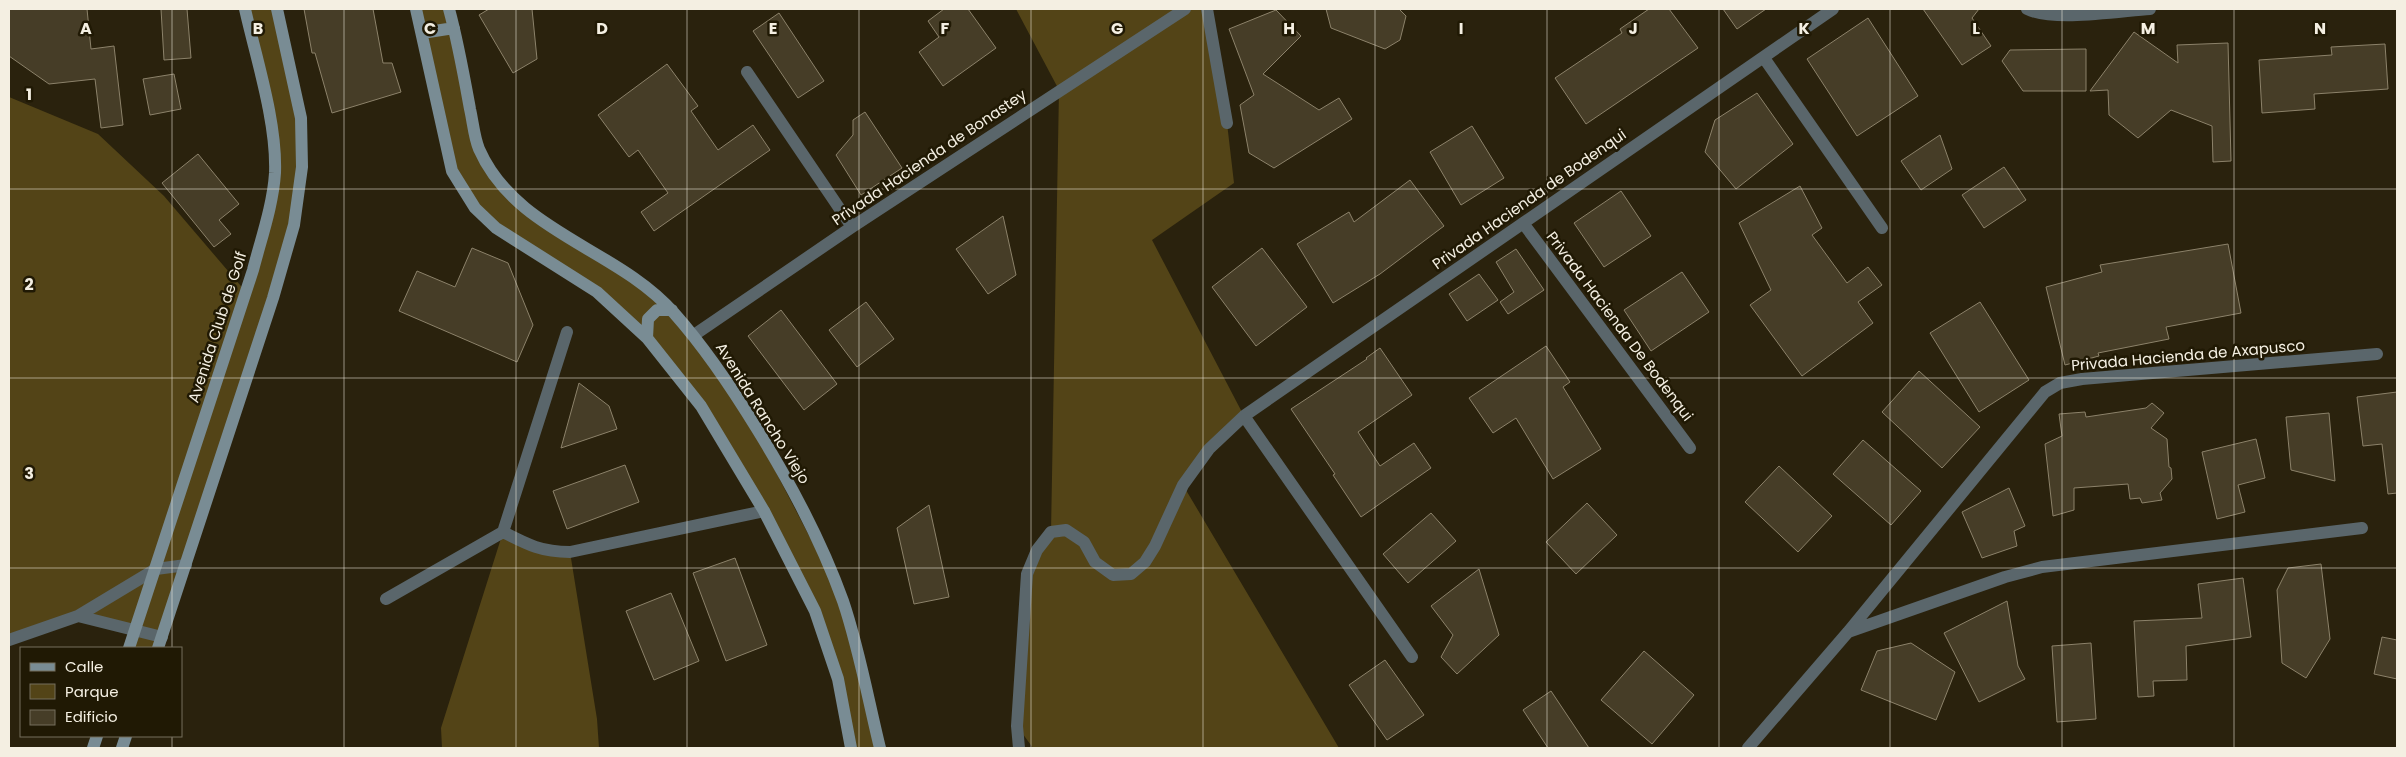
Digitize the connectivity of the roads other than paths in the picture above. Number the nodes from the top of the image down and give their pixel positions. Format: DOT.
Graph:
graph roads {
  1 [pos="244,9"];
  2 [pos="277,9"];
  3 [pos="416,9"];
  4 [pos="449,9"];
  5 [pos="1185,9"];
  6 [pos="1207,9"];
  7 [pos="1833,9"];
  8 [pos="2027,9"];
  9 [pos="2150,9"];
  10 [pos="454,28"];
  11 [pos="422,33"];
  12 [pos="1764,58"];
  13 [pos="747,72"];
  14 [pos="1227,123"];
  15 [pos="1523,223"];
  16 [pos="852,227"];
  17 [pos="1882,228"];
  18 [pos="672,310"];
  19 [pos="567,332"];
  20 [pos="694,335"];
  21 [pos="647,338"];
  22 [pos="2377,354"];
  23 [pos="1244,416"];
  24 [pos="1690,448"];
  25 [pos="764,511"];
  26 [pos="2362,528"];
  27 [pos="503,532"];
  28 [pos="186,566"];
  29 [pos="156,569"];
  30 [pos="386,599"];
  31 [pos="78,616"];
  32 [pos="136,630"];
  33 [pos="1848,632"];
  34 [pos="9,640"];
  35 [pos="160,642"];
  36 [pos="130,647"];
  37 [pos="1412,657"];
  38 [pos="851,748"];
  39 [pos="880,748"];
  40 [pos="1019,748"];
  41 [pos="1748,748"];
  1 -- 29 [label="street, Avenida Club de Golf"];
  2 -- 28 [label="street"];
  3 -- 11 [label="street"];
  4 -- 10 [label="street, Avenida Rancho Viejo"];
  5 -- 16 [label="street, Privada Hacienda de Bonastey"];
  6 -- 14 [label="street"];
  7 -- 12 [label="street, Privada Hacienda de Bodenqui"];
  8 -- 9 [label="street"];
  10 -- 11 [label="street"];
  10 -- 18 [label="street, Avenida Rancho Viejo"];
  11 -- 21 [label="street"];
  12 -- 15 [label="street, Privada Hacienda de Bodenqui"];
  12 -- 17 [label="street"];
  13 -- 16 [label="street"];
  15 -- 23 [label="street, Privada Hacienda de Bodenqui"];
  15 -- 24 [label="street, Privada Hacienda De Bodenqui"];
  16 -- 20 [label="street, Privada Hacienda de Bonastey"];
  18 -- 20 [label="street, Avenida Rancho Viejo"];
  18 -- 21 [label="street"];
  19 -- 27 [label="street"];
  20 -- 39 [label="street, Avenida Rancho Viejo"];
  21 -- 25 [label="street"];
  22 -- 33 [label="street, Privada Hacienda de Axapusco"];
  23 -- 37 [label="street"];
  23 -- 40 [label="street, Privada Hacienda de Bodenqui"];
  25 -- 27 [label="street"];
  25 -- 38 [label="street"];
  26 -- 33 [label="street, Privada Hacienda de Axapusco"];
  27 -- 30 [label="street"];
  28 -- 29 [label="street"];
  28 -- 35 [label="street"];
  29 -- 31 [label="street"];
  29 -- 32 [label="street, Avenida Club de Golf"];
  31 -- 32 [label="street"];
  31 -- 34 [label="street"];
  32 -- 35 [label="street"];
  32 -- 36 [label="street, Avenida Club de Golf"];
  33 -- 41 [label="street, Privada Hacienda de Axapusco"];
}
